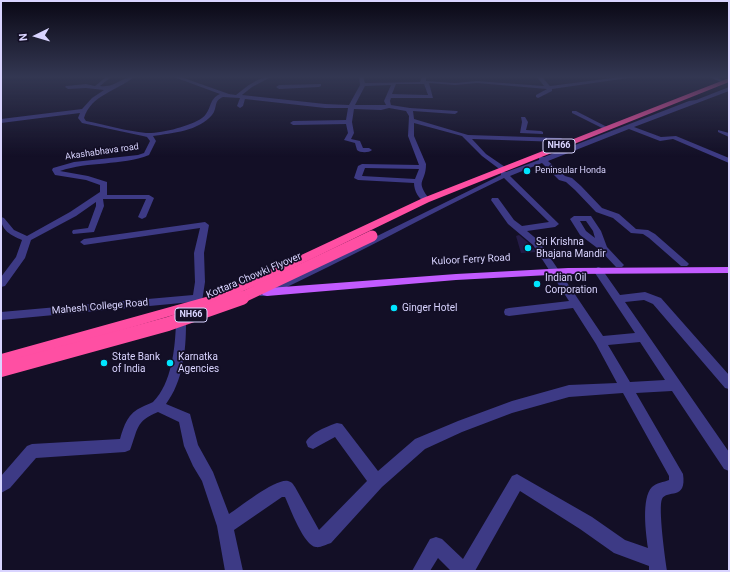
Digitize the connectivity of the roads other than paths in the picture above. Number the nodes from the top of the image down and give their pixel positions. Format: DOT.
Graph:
graph roads {
  1 [pos="89,104"];
  2 [pos="212,104"];
  3 [pos="316,104"];
  4 [pos="353,104"];
  5 [pos="672,104"];
  6 [pos="678,104"];
  7 [pos="687,104"];
  8 [pos="389,106"];
  9 [pos="351,107"];
  10 [pos="409,110"];
  11 [pos="82,111"];
  12 [pos="455,112"];
  13 [pos="574,112"];
  14 [pos="523,118"];
  15 [pos="411,120"];
  16 [pos="1,121"];
  17 [pos="349,122"];
  18 [pos="293,123"];
  19 [pos="630,127"];
  20 [pos="606,128"];
  21 [pos="720,131"];
  22 [pos="729,134"];
  23 [pos="146,135"];
  24 [pos="465,137"];
  25 [pos="565,141"];
  26 [pos="369,150"];
  27 [pos="543,160"];
  28 [pos="729,161"];
  29 [pos="423,167"];
  30 [pos="504,173"];
  31 [pos="417,182"];
  32 [pos="98,197"];
  33 [pos="426,200"];
  34 [pos="495,200"];
  35 [pos="142,217"];
  36 [pos="1,220"];
  37 [pos="520,229"];
  38 [pos="76,232"];
  39 [pos="27,239"];
  40 [pos="84,242"];
  41 [pos="603,248"];
  42 [pos="684,264"];
  43 [pos="619,265"];
  44 [pos="729,265"];
  45 [pos="553,269"];
  46 [pos="598,270"];
  47 [pos="729,270"];
  48 [pos="259,279"];
  49 [pos="1,284"];
  50 [pos="281,285"];
  51 [pos="267,292"];
  52 [pos="617,299"];
  53 [pos="198,301"];
  54 [pos="576,304"];
  55 [pos="509,312"];
  56 [pos="1,316"];
  57 [pos="181,323"];
  58 [pos="644,337"];
  59 [pos="600,341"];
  60 [pos="1,360"];
  61 [pos="1,370"];
  62 [pos="1,377"];
  63 [pos="729,384"];
  64 [pos="676,385"];
  65 [pos="627,388"];
  66 [pos="157,406"];
  67 [pos="313,442"];
  68 [pos="729,464"];
  69 [pos="377,482"];
  70 [pos="1,486"];
  71 [pos="225,526"];
  72 [pos="658,565"];
  73 [pos="234,571"];
  74 [pos="421,571"];
  75 [pos="463,571"];
  76 [pos="466,571"];
  1 -- 11 [label="street"];
  2 -- 23 [label="street"];
  3 -- 9 [label="street"];
  4 -- 9 [label="street"];
  5 -- 20 [label="highway, NH66"];
  6 -- 27 [label="highway, NH66"];
  7 -- 19 [label="street"];
  8 -- 9 [label="street"];
  8 -- 10 [label="street"];
  9 -- 17 [label="street"];
  10 -- 12 [label="street"];
  10 -- 15 [label="street"];
  11 -- 16 [label="street"];
  11 -- 23 [label="street, Akashabhava road"];
  13 -- 20 [label="street"];
  14 -- 25 [label="street"];
  15 -- 24 [label="street"];
  15 -- 29 [label="street"];
  17 -- 18 [label="street"];
  17 -- 26 [label="street"];
  19 -- 27 [label="street"];
  19 -- 28 [label="street"];
  20 -- 25 [label="highway, NH66"];
  21 -- 22 [label="street"];
  23 -- 32 [label="street, Akashabhava road"];
  24 -- 25 [label="street"];
  24 -- 30 [label="street"];
  25 -- 30 [label="highway, NH66"];
  27 -- 30 [label="highway, NH66"];
  27 -- 42 [label="street"];
  29 -- 31 [label="street"];
  29 -- 31 [label="street"];
  30 -- 33 [label="highway, NH66"];
  30 -- 37 [label="street"];
  30 -- 50 [label="street"];
  30 -- 61 [label="highway, Kottara Chowki Flyover / NH66, bridge"];
  31 -- 33 [label="street"];
  32 -- 35 [label="street"];
  32 -- 38 [label="street"];
  32 -- 39 [label="street"];
  33 -- 48 [label="highway, NH66"];
  34 -- 37 [label="street"];
  36 -- 39 [label="street"];
  37 -- 45 [label="street"];
  39 -- 49 [label="street"];
  40 -- 53 [label="street"];
  41 -- 43 [label="street"];
  42 -- 43 [label="main road, Kuloor Ferry Road"];
  42 -- 44 [label="main road, Kuloor Ferry Road"];
  43 -- 45 [label="main road, Kuloor Ferry Road"];
  45 -- 46 [label="main road, Kuloor Ferry Road"];
  45 -- 50 [label="main road, Kuloor Ferry Road"];
  45 -- 51 [label="main road, Kuloor Ferry Road"];
  45 -- 54 [label="street"];
  46 -- 47 [label="main road, Kuloor Ferry Road"];
  46 -- 52 [label="street"];
  48 -- 50 [label="main road"];
  48 -- 51 [label="main road"];
  48 -- 53 [label="highway, NH66"];
  50 -- 51 [label="street"];
  51 -- 57 [label="street"];
  52 -- 58 [label="street"];
  52 -- 63 [label="street"];
  53 -- 56 [label="street, Mahesh College Road"];
  53 -- 60 [label="highway, NH66"];
  54 -- 55 [label="street"];
  54 -- 59 [label="street"];
  57 -- 62 [label="street"];
  57 -- 66 [label="street"];
  58 -- 59 [label="street"];
  58 -- 64 [label="street"];
  59 -- 65 [label="street"];
  64 -- 65 [label="street"];
  64 -- 68 [label="street"];
  65 -- 69 [label="street"];
  65 -- 72 [label="street"];
  66 -- 70 [label="street"];
  66 -- 71 [label="street"];
  67 -- 69 [label="street"];
  69 -- 71 [label="street"];
  71 -- 73 [label="street"];
  72 -- 76 [label="street"];
  74 -- 75 [label="street"];
}
